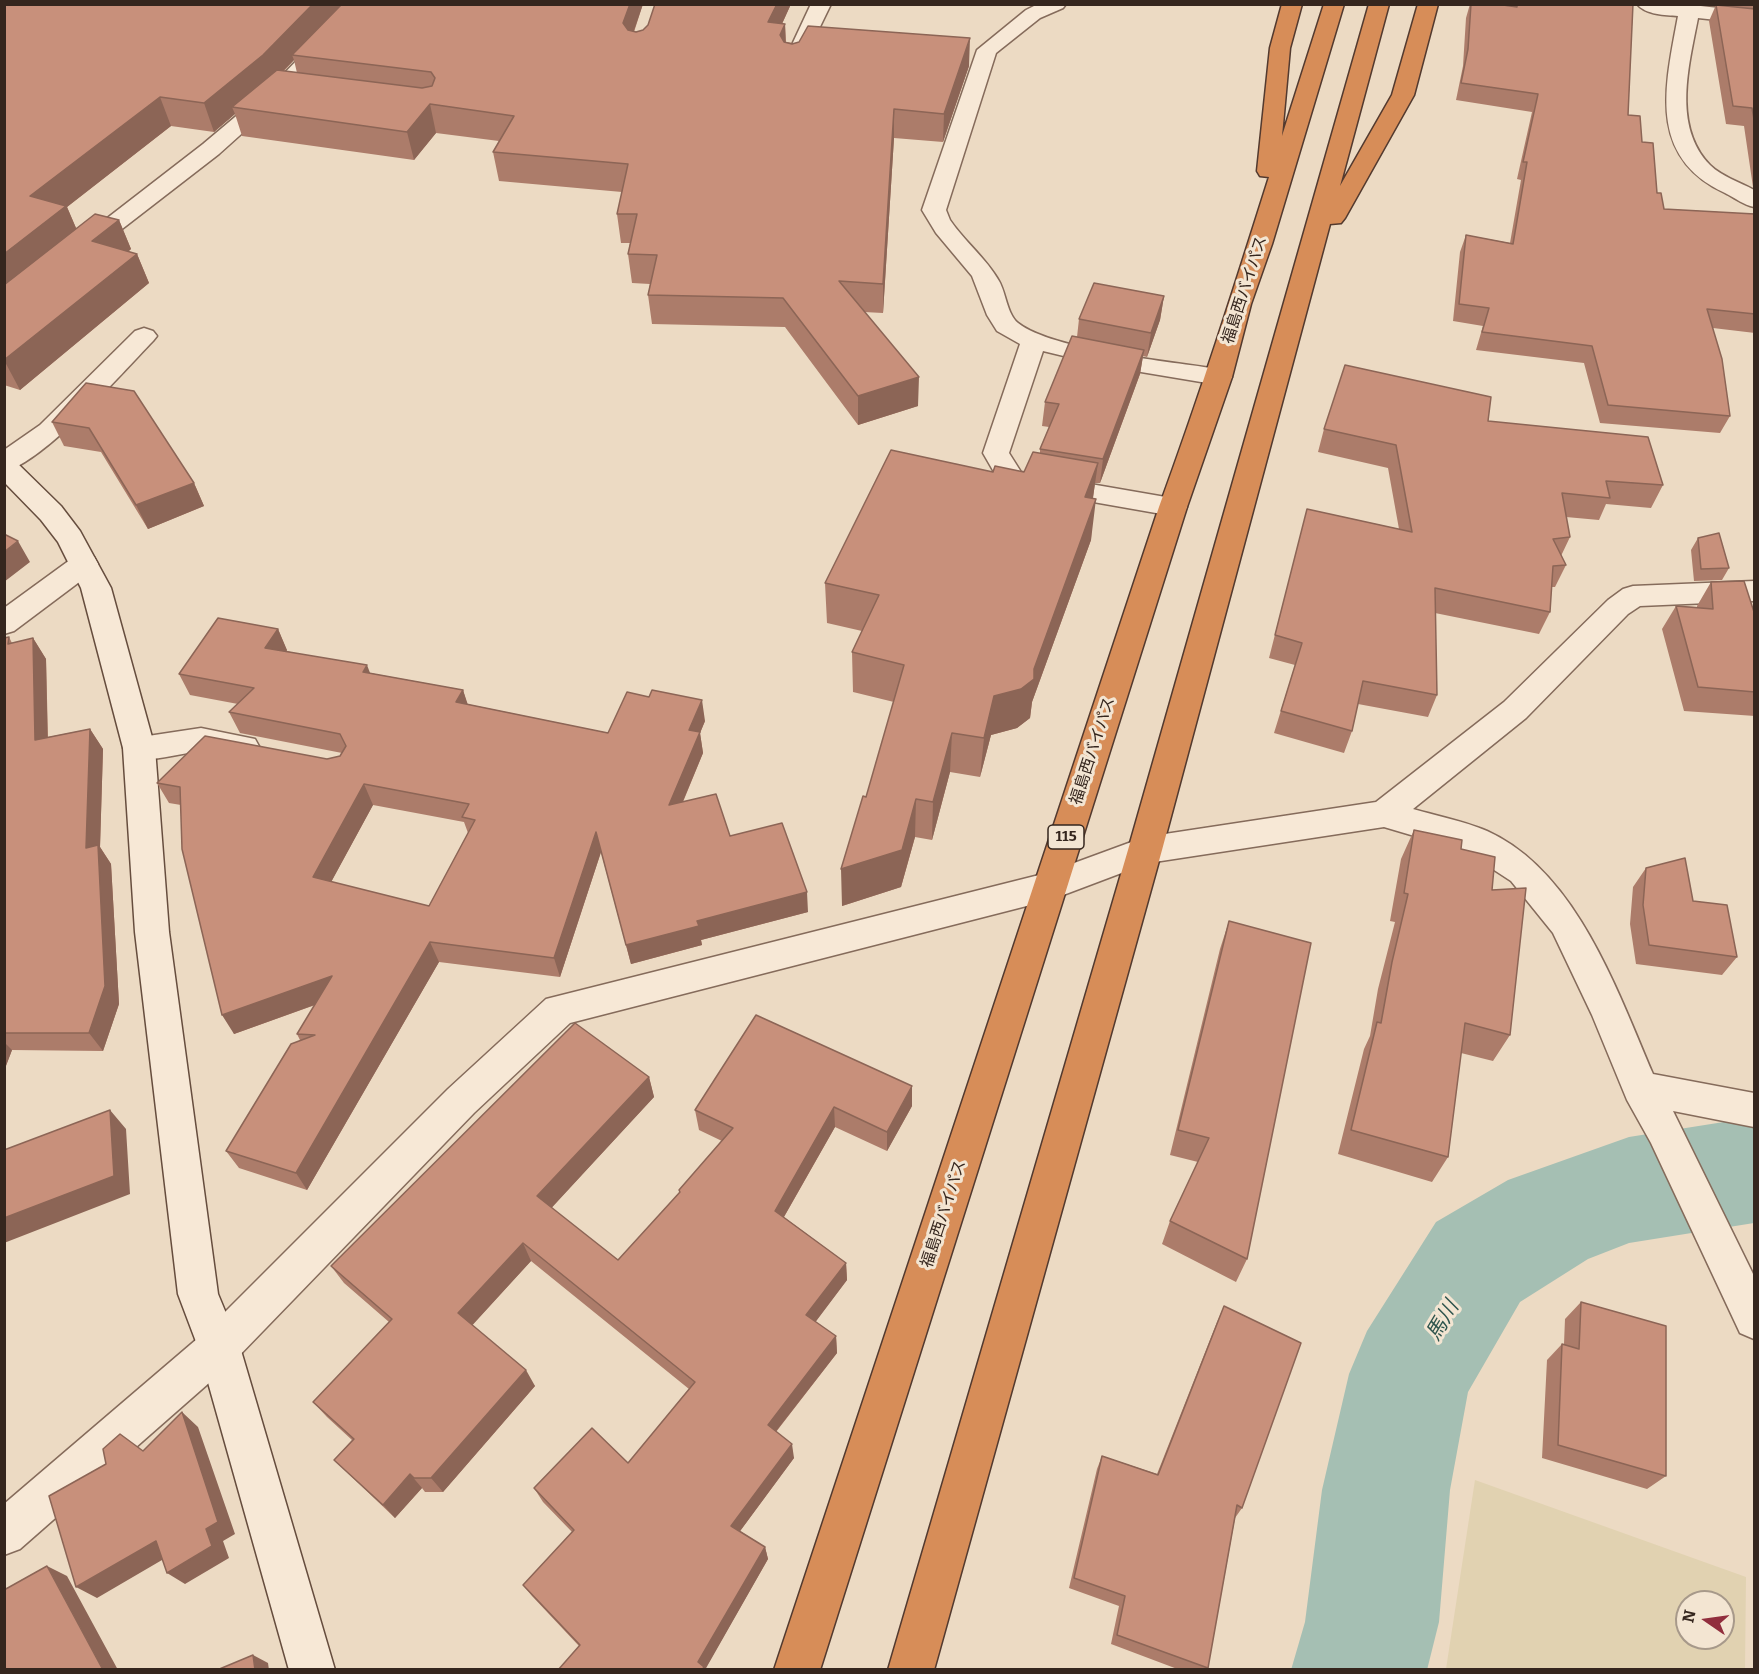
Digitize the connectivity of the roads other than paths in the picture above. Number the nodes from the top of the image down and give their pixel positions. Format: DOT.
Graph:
graph roads {
  1 [pos="363,4"];
  2 [pos="821,4"];
  3 [pos="1056,4"];
  4 [pos="1292,4"];
  5 [pos="1334,4"];
  6 [pos="1379,4"];
  7 [pos="1428,4"];
  8 [pos="1647,4"];
  9 [pos="1689,11"];
  10 [pos="1755,18"];
  11 [pos="793,64"];
  12 [pos="280,88"];
  13 [pos="303,92"];
  14 [pos="1755,200"];
  15 [pos="1260,244"];
  16 [pos="66,261"];
  17 [pos="1308,262"];
  18 [pos="144,336"];
  19 [pos="1034,341"];
  20 [pos="1219,378"];
  21 [pos="4,465"];
  22 [pos="1173,507"];
  23 [pos="84,564"];
  24 [pos="1755,591"];
  25 [pos="4,624"];
  26 [pos="139,748"];
  27 [pos="269,753"];
  28 [pos="1384,814"];
  29 [pos="1145,850"];
  30 [pos="1050,886"];
  31 [pos="1640,1088"];
  32 [pos="1755,1110"];
  33 [pos="1755,1319"];
  34 [pos="219,1347"];
  35 [pos="4,1533"];
  36 [pos="312,1670"];
  37 [pos="797,1670"];
  38 [pos="911,1670"];
  1 -- 12 [label="street"];
  2 -- 11 [label="street"];
  3 -- 19 [label="street"];
  4 -- 15 [label="highway"];
  5 -- 15 [label="highway, 福島西バイパス / 115"];
  6 -- 17 [label="highway"];
  7 -- 17 [label="highway"];
  8 -- 9 [label="street"];
  9 -- 10 [label="street"];
  9 -- 14 [label="street"];
  12 -- 13 [label="street"];
  12 -- 16 [label="street"];
  15 -- 20 [label="highway, 福島西バイパス / 115"];
  17 -- 29 [label="highway"];
  18 -- 21 [label="street"];
  19 -- 20 [label="street"];
  19 -- 22 [label="street"];
  20 -- 22 [label="highway, 福島西バイパス / 115"];
  21 -- 23 [label="street"];
  22 -- 30 [label="highway, 福島西バイパス / 115"];
  23 -- 25 [label="street"];
  23 -- 26 [label="street"];
  24 -- 28 [label="street"];
  26 -- 27 [label="street"];
  26 -- 34 [label="street"];
  28 -- 29 [label="street"];
  28 -- 31 [label="street"];
  29 -- 30 [label="street"];
  29 -- 38 [label="highway"];
  30 -- 34 [label="street"];
  30 -- 37 [label="highway, 福島西バイパス / 115"];
  31 -- 32 [label="street"];
  31 -- 33 [label="street"];
  34 -- 35 [label="street"];
  34 -- 36 [label="street"];
}
